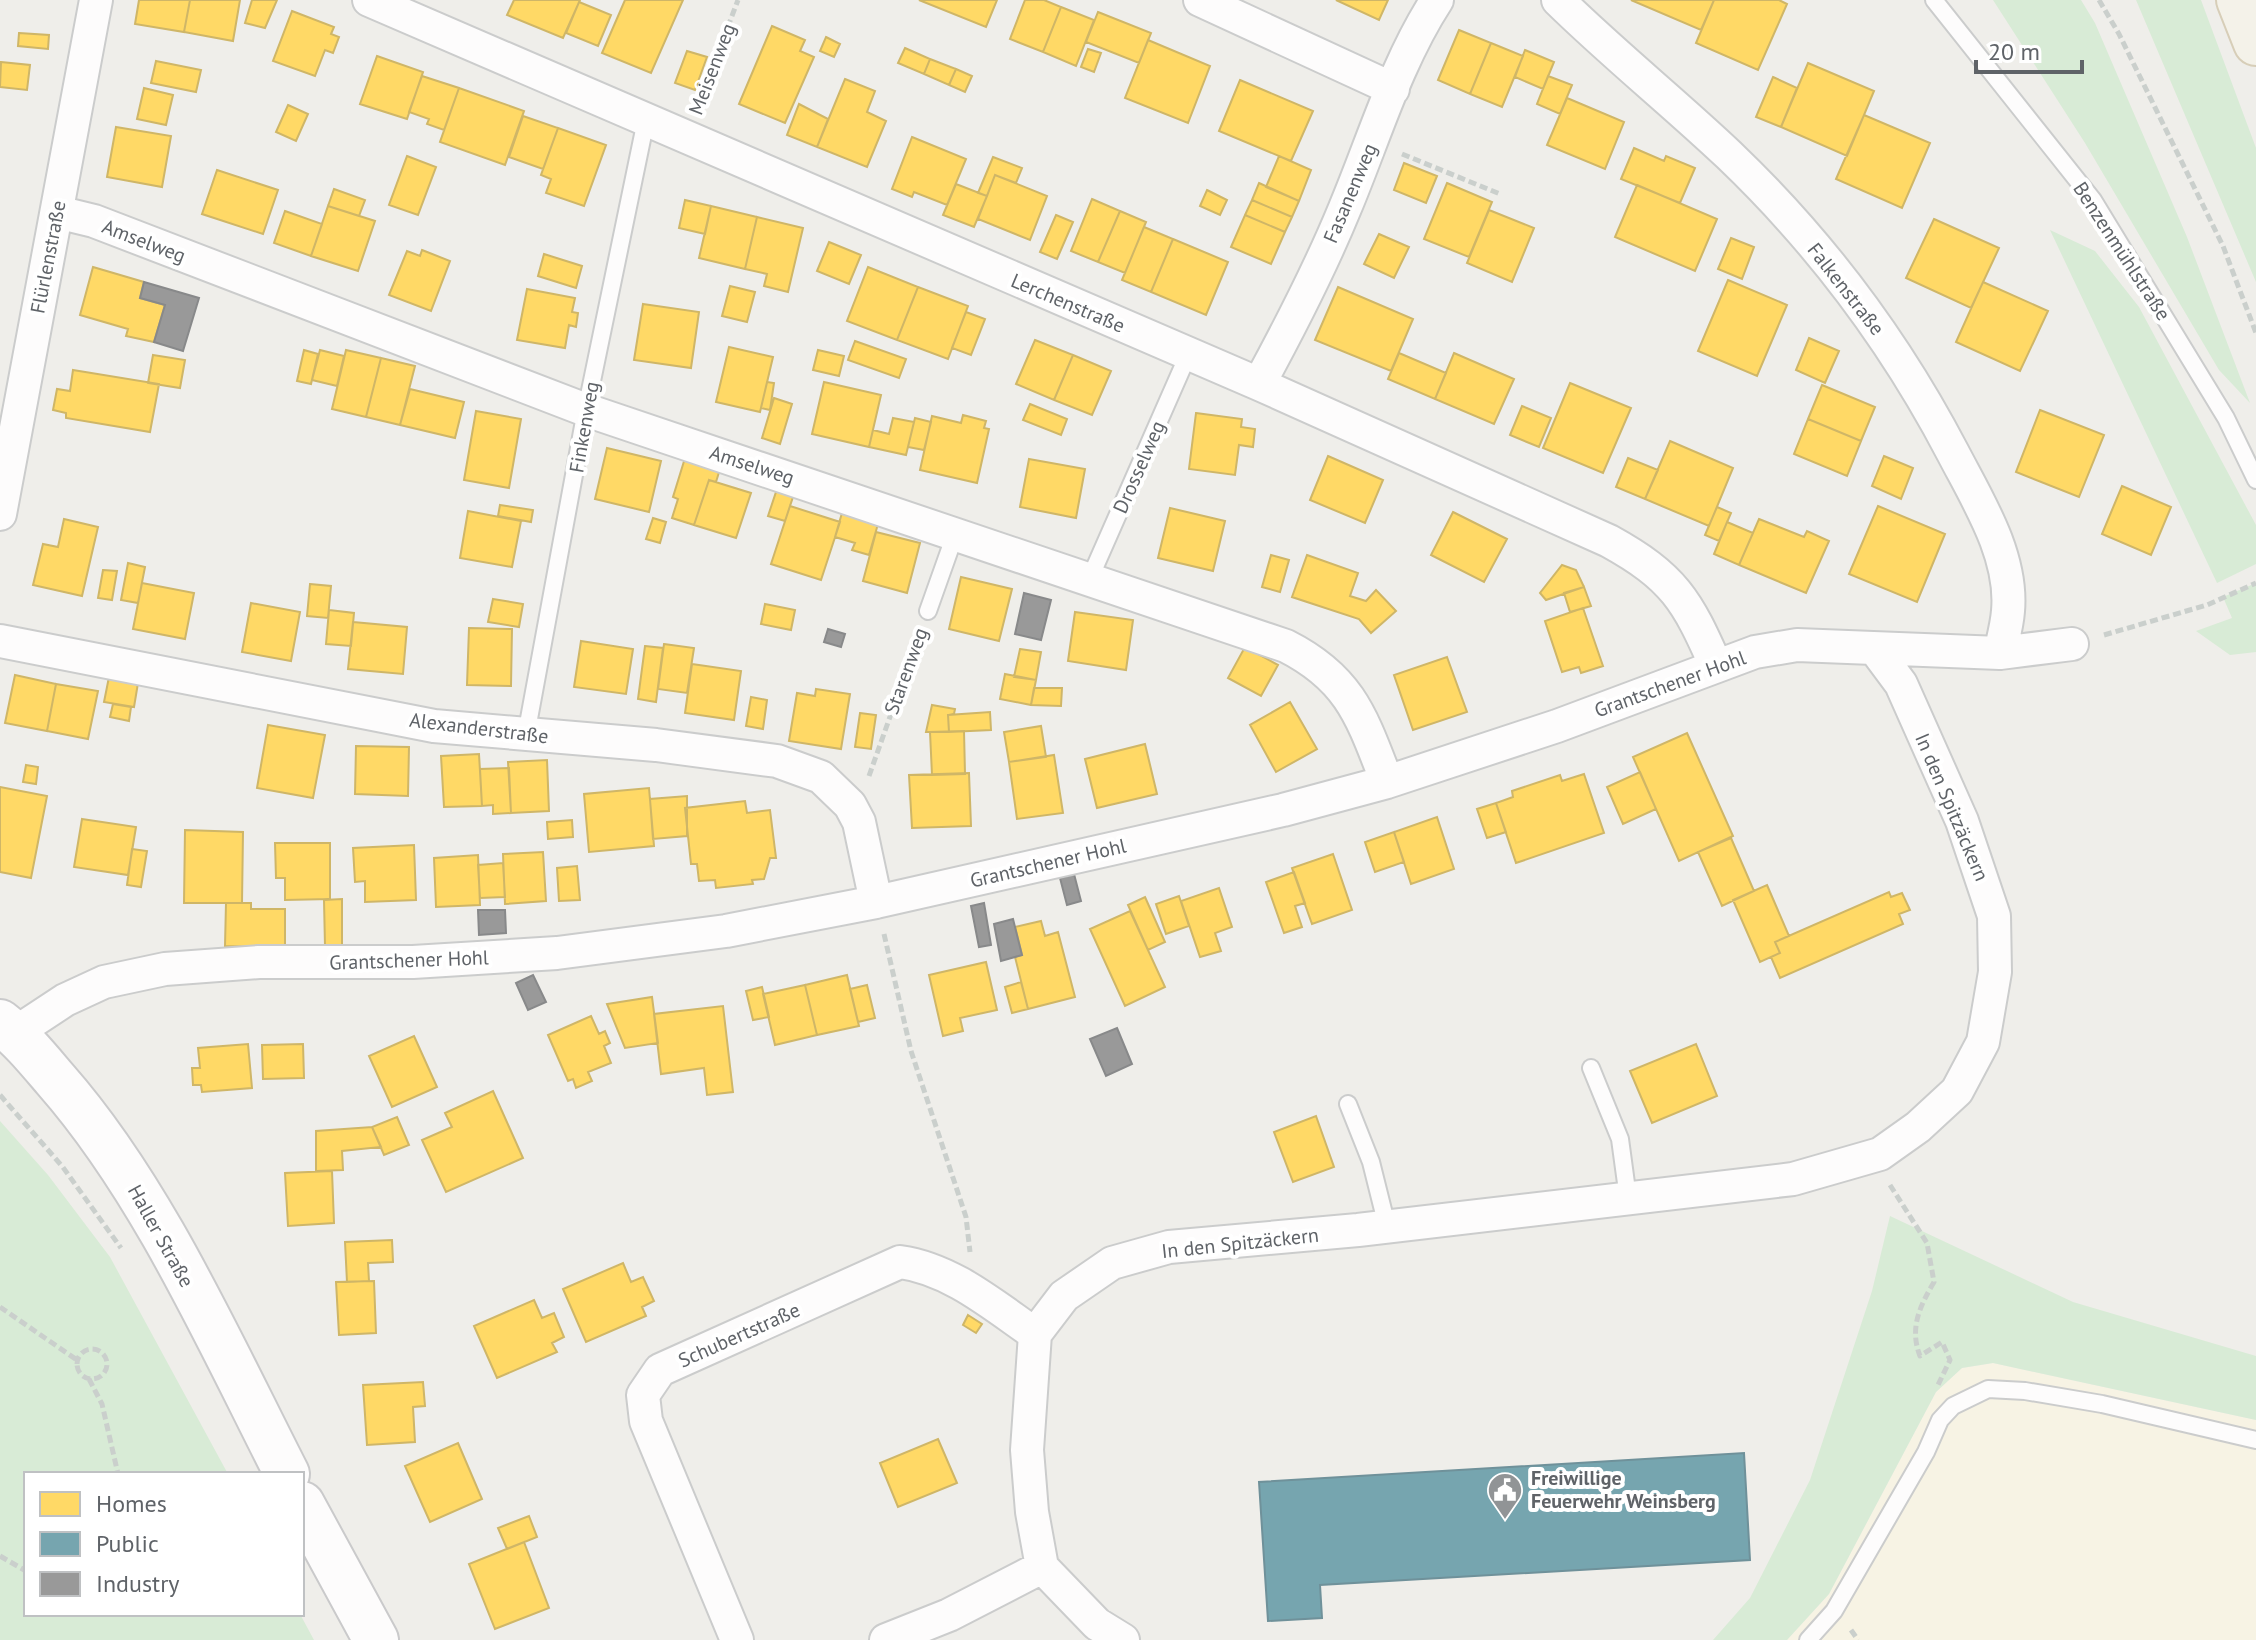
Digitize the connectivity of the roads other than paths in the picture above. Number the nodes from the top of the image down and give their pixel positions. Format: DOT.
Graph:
graph roads {
  1 [pos="96,0"];
  2 [pos="369,0"];
  3 [pos="1200,0"];
  4 [pos="1437,0"];
  5 [pos="1558,0"];
  6 [pos="1934,0"];
  7 [pos="2239,0"];
  8 [pos="2256,43"];
  9 [pos="1393,89"];
  10 [pos="646,120"];
  11 [pos="57,212"];
  12 [pos="1188,355"];
  13 [pos="1259,384"];
  14 [pos="586,410"];
  15 [pos="2256,480"];
  16 [pos="0,514"];
  17 [pos="956,532"];
  18 [pos="1090,578"];
  19 [pos="928,611"];
  20 [pos="0,641"];
  21 [pos="2072,644"];
  22 [pos="1875,649"];
  23 [pos="2000,653"];
  24 [pos="1716,666"];
  25 [pos="526,735"];
  26 [pos="1387,782"];
  27 [pos="876,902"];
  28 [pos="7,1027"];
  29 [pos="1591,1068"];
  30 [pos="1348,1104"];
  31 [pos="1628,1198"];
  32 [pos="1387,1226"];
  33 [pos="1035,1334"];
  34 [pos="2256,1440"];
  35 [pos="286,1472"];
  36 [pos="304,1508"];
  37 [pos="1042,1567"];
  38 [pos="376,1640"];
  39 [pos="737,1640"];
  40 [pos="886,1640"];
  41 [pos="1123,1640"];
  42 [pos="1808,1640"];
  1 -- 11 [label="street, Flürlenstraße"];
  2 -- 10 [label="street, Lerchenstraße"];
  3 -- 9 [label="street"];
  4 -- 9 [label="street, Fasanenweg"];
  5 -- 23 [label="street, Falkenstraße"];
  6 -- 15 [label="lane, Benzenmühlstraße"];
  7 -- 8 [label="main road"];
  9 -- 13 [label="street, Fasanenweg"];
  10 -- 12 [label="street, Lerchenstraße"];
  10 -- 14 [label="lane, Finkenweg"];
  11 -- 14 [label="street, Amselweg"];
  11 -- 16 [label="street, Flürlenstraße"];
  12 -- 13 [label="street, Lerchenstraße"];
  12 -- 18 [label="lane, Drosselweg"];
  13 -- 24 [label="street, Lerchenstraße"];
  14 -- 17 [label="street, Amselweg"];
  14 -- 25 [label="lane, Finkenweg"];
  17 -- 18 [label="street, Amselweg"];
  17 -- 19 [label="lane, Starenweg"];
  18 -- 26 [label="street, Amselweg"];
  20 -- 25 [label="street, Alexanderstraße"];
  21 -- 23 [label="street, Grantschener Hohl"];
  22 -- 23 [label="street, Grantschener Hohl"];
  22 -- 24 [label="street, Grantschener Hohl"];
  22 -- 31 [label="street, In den Spitzäckern"];
  24 -- 26 [label="street, Grantschener Hohl"];
  25 -- 27 [label="street, Alexanderstraße"];
  26 -- 27 [label="street, Grantschener Hohl"];
  27 -- 28 [label="street, Grantschener Hohl"];
  28 -- 35 [label="street, Haller Straße"];
  29 -- 31 [label="lane"];
  30 -- 32 [label="lane"];
  31 -- 32 [label="street, In den Spitzäckern"];
  32 -- 33 [label="street, In den Spitzäckern"];
  33 -- 37 [label="street"];
  33 -- 39 [label="street, Schubertstraße"];
  34 -- 42 [label="lane"];
  36 -- 38 [label="street"];
  37 -- 40 [label="street"];
  37 -- 41 [label="street"];
}
